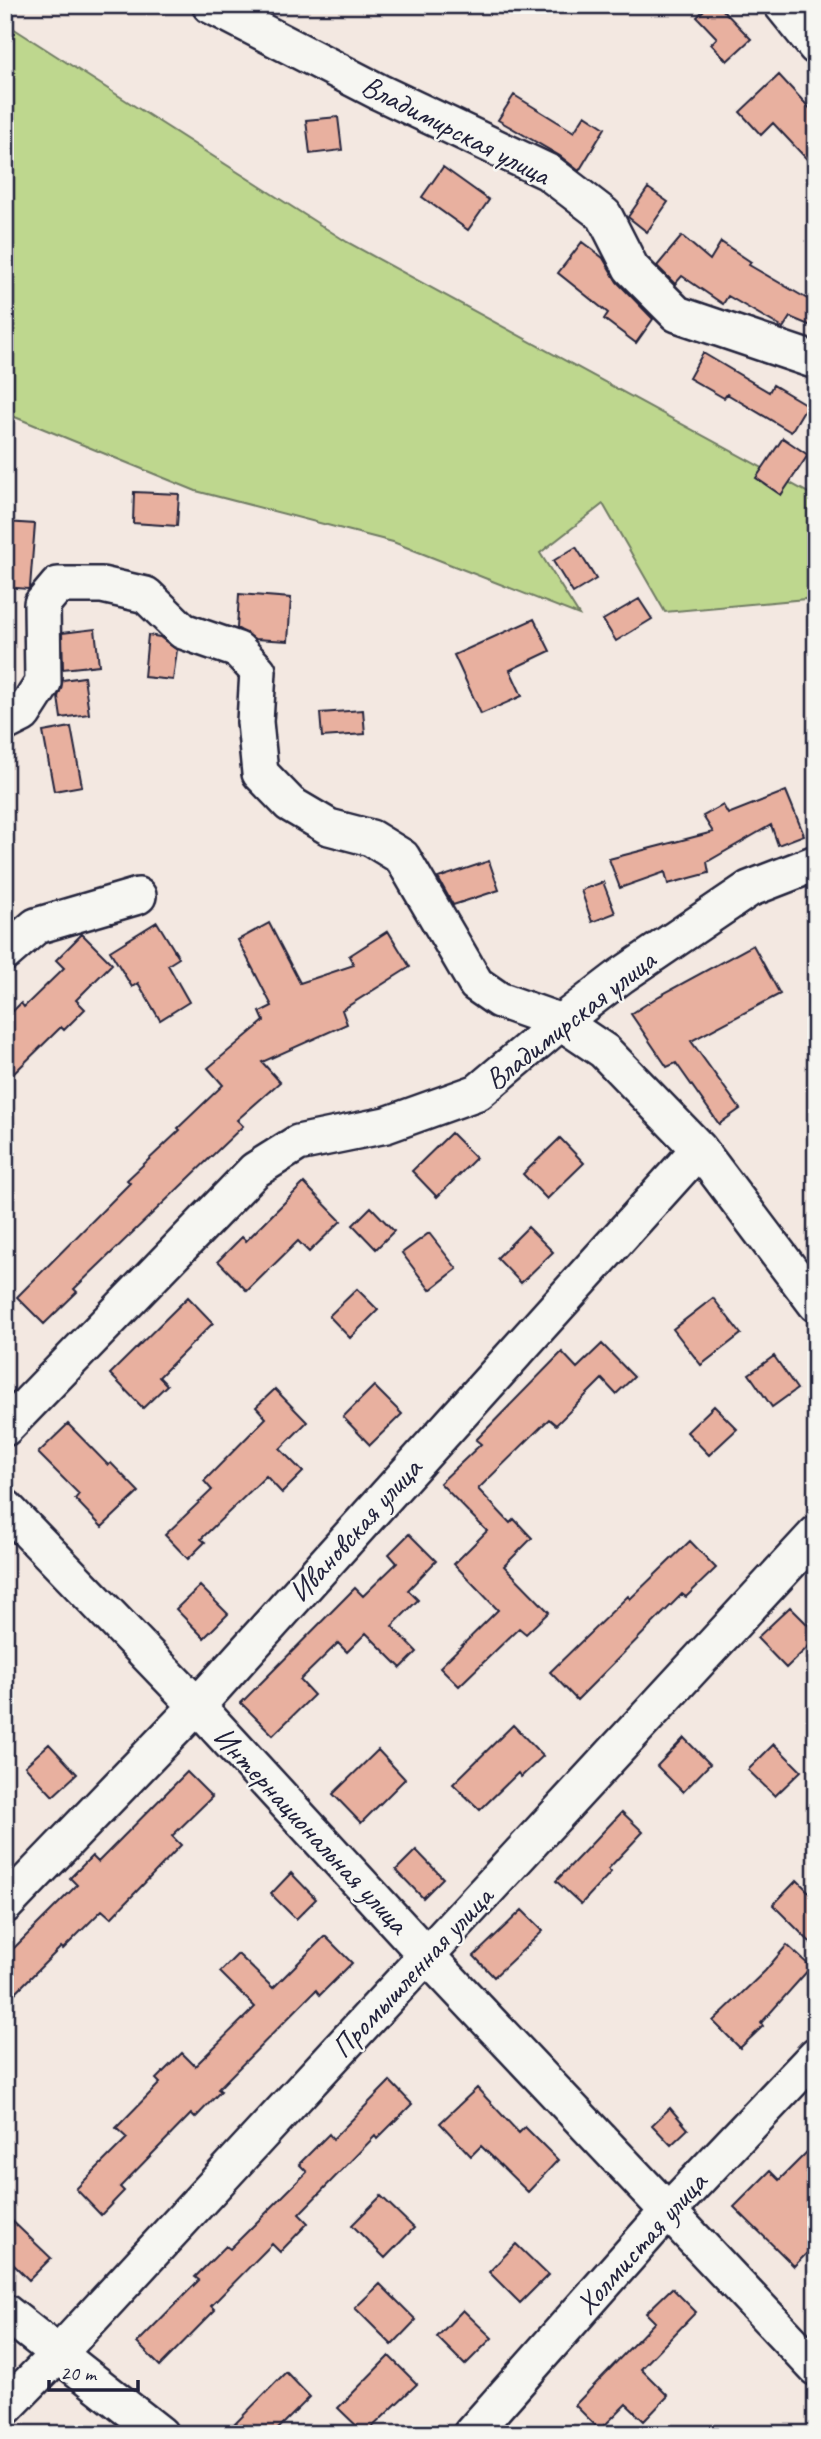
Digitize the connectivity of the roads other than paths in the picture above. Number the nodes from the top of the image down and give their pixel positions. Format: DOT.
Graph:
graph roads {
  1 [pos="211,5"];
  2 [pos="782,5"];
  3 [pos="816,47"];
  4 [pos="816,361"];
  5 [pos="5,723"];
  6 [pos="816,863"];
  7 [pos="138,896"];
  8 [pos="7,945"];
  9 [pos="561,1022"];
  10 [pos="699,1149"];
  11 [pos="816,1304"];
  12 [pos="5,1427"];
  13 [pos="5,1507"];
  14 [pos="816,1534"];
  15 [pos="197,1706"];
  16 [pos="5,1905"];
  17 [pos="427,1956"];
  18 [pos="816,2055"];
  19 [pos="669,2210"];
  20 [pos="5,2312"];
  21 [pos="58,2354"];
  22 [pos="816,2368"];
  23 [pos="5,2408"];
  24 [pos="160,2434"];
  25 [pos="471,2434"];
  1 -- 4 [label="street, Владимирская улица"];
  2 -- 3 [label="street"];
  5 -- 9 [label="street"];
  6 -- 9 [label="street, Владимирская улица"];
  7 -- 8 [label="street"];
  9 -- 10 [label="street"];
  9 -- 12 [label="street, Владимирская улица"];
  10 -- 11 [label="street"];
  10 -- 15 [label="street, Ивановская улица"];
  13 -- 15 [label="street, Интернациональная улица"];
  14 -- 17 [label="street, Промышленная улица"];
  15 -- 16 [label="street, Ивановская улица"];
  15 -- 17 [label="street, Интернациональная улица"];
  17 -- 19 [label="street, Интернациональная улица"];
  17 -- 21 [label="street, Промышленная улица"];
  18 -- 19 [label="street, Холмистая улица"];
  19 -- 22 [label="street, Интернациональная улица"];
  19 -- 25 [label="street, Холмистая улица"];
  20 -- 21 [label="street"];
  21 -- 23 [label="street, Промышленная улица"];
  21 -- 24 [label="street"];
}
